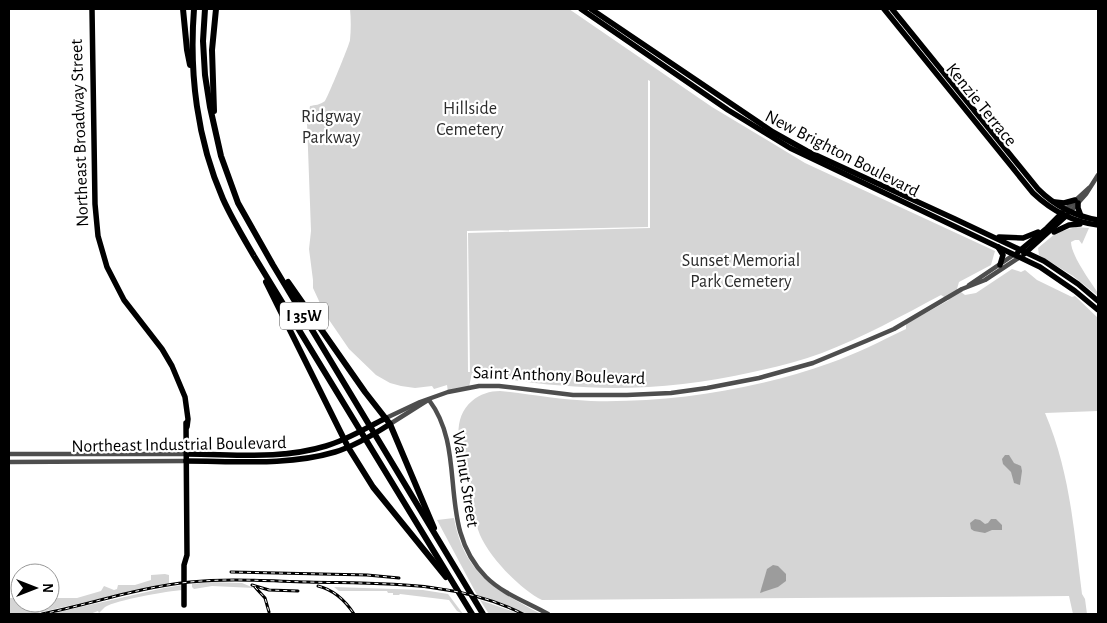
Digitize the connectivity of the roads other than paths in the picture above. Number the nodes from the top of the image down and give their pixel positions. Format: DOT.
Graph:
graph roads {
  1 [pos="92,9"];
  2 [pos="184,9"];
  3 [pos="194,9"];
  4 [pos="204,9"];
  5 [pos="216,9"];
  6 [pos="581,9"];
  7 [pos="591,9"];
  8 [pos="884,9"];
  9 [pos="892,9"];
  10 [pos="194,83"];
  11 [pos="216,137"];
  12 [pos="1098,175"];
  13 [pos="1052,202"];
  14 [pos="1076,202"];
  15 [pos="243,213"];
  16 [pos="1065,213"];
  17 [pos="1081,216"];
  18 [pos="1098,220"];
  19 [pos="1088,224"];
  20 [pos="1098,225"];
  21 [pos="1047,228"];
  22 [pos="992,237"];
  23 [pos="1045,237"];
  24 [pos="997,246"];
  25 [pos="1020,253"];
  26 [pos="254,256"];
  27 [pos="1000,265"];
  28 [pos="968,286"];
  29 [pos="1098,302"];
  30 [pos="1098,310"];
  31 [pos="429,400"];
  32 [pos="386,418"];
  33 [pos="390,424"];
  34 [pos="344,439"];
  35 [pos="348,447"];
  36 [pos="9,454"];
  37 [pos="187,457"];
  38 [pos="9,462"];
  39 [pos="445,552"];
  40 [pos="456,588"];
  41 [pos="184,603"];
  42 [pos="472,614"];
  43 [pos="483,614"];
  44 [pos="548,614"];
  1 -- 37 [label="main road, Northeast Broadway Street"];
  2 -- 10 [label="highway"];
  3 -- 10 [label="highway, I 35W"];
  4 -- 11 [label="highway, I 35W"];
  5 -- 11 [label="highway"];
  6 -- 24 [label="main road, New Brighton Boulevard"];
  7 -- 22 [label="main road, New Brighton Boulevard"];
  8 -- 16 [label="main road, Kenzie Terrace"];
  9 -- 13 [label="main road, Kenzie Terrace"];
  10 -- 26 [label="highway, I 35W"];
  11 -- 15 [label="highway, I 35W"];
  12 -- 14 [label="street, Saint Anthony Boulevard"];
  13 -- 14 [label="main road"];
  13 -- 16 [label="main road, Kenzie Terrace"];
  14 -- 16 [label="street, Saint Anthony Boulevard"];
  14 -- 17 [label="main road"];
  15 -- 32 [label="highway"];
  15 -- 39 [label="highway, I 35W"];
  16 -- 17 [label="main road"];
  16 -- 19 [label="main road"];
  16 -- 21 [label="main road, Saint Anthony Boulevard"];
  16 -- 23 [label="main road, Saint Anthony Boulevard"];
  17 -- 18 [label="main road"];
  19 -- 20 [label="main road"];
  19 -- 23 [label="main road"];
  21 -- 22 [label="main road"];
  21 -- 25 [label="main road, Saint Anthony Boulevard"];
  22 -- 25 [label="main road, New Brighton Boulevard"];
  23 -- 25 [label="main road, Saint Anthony Boulevard"];
  24 -- 25 [label="main road, New Brighton Boulevard"];
  24 -- 27 [label="main road"];
  25 -- 27 [label="street, Saint Anthony Boulevard"];
  25 -- 28 [label="street, Saint Anthony Boulevard"];
  25 -- 29 [label="main road, New Brighton Boulevard"];
  25 -- 30 [label="main road, New Brighton Boulevard"];
  26 -- 34 [label="highway"];
  26 -- 40 [label="highway, I 35W"];
  27 -- 28 [label="street, Saint Anthony Boulevard"];
  28 -- 31 [label="street, Saint Anthony Boulevard"];
  31 -- 32 [label="street, Saint Anthony Boulevard"];
  31 -- 33 [label="street, Saint Anthony Boulevard"];
  31 -- 44 [label="street, Walnut Street"];
  32 -- 33 [label="highway"];
  32 -- 34 [label="main road, Saint Anthony Boulevard"];
  33 -- 35 [label="main road, Saint Anthony Boulevard"];
  33 -- 39 [label="highway"];
  34 -- 35 [label="highway"];
  34 -- 37 [label="main road, Northeast Industrial Boulevard"];
  35 -- 37 [label="main road, Northeast Industrial Boulevard"];
  35 -- 40 [label="highway"];
  36 -- 37 [label="street, Northeast Industrial Boulevard"];
  37 -- 38 [label="street, Northeast Industrial Boulevard"];
  37 -- 41 [label="main road, Northeast Broadway Street"];
  39 -- 43 [label="highway, I 35W"];
  40 -- 42 [label="highway, I 35W"];
}
